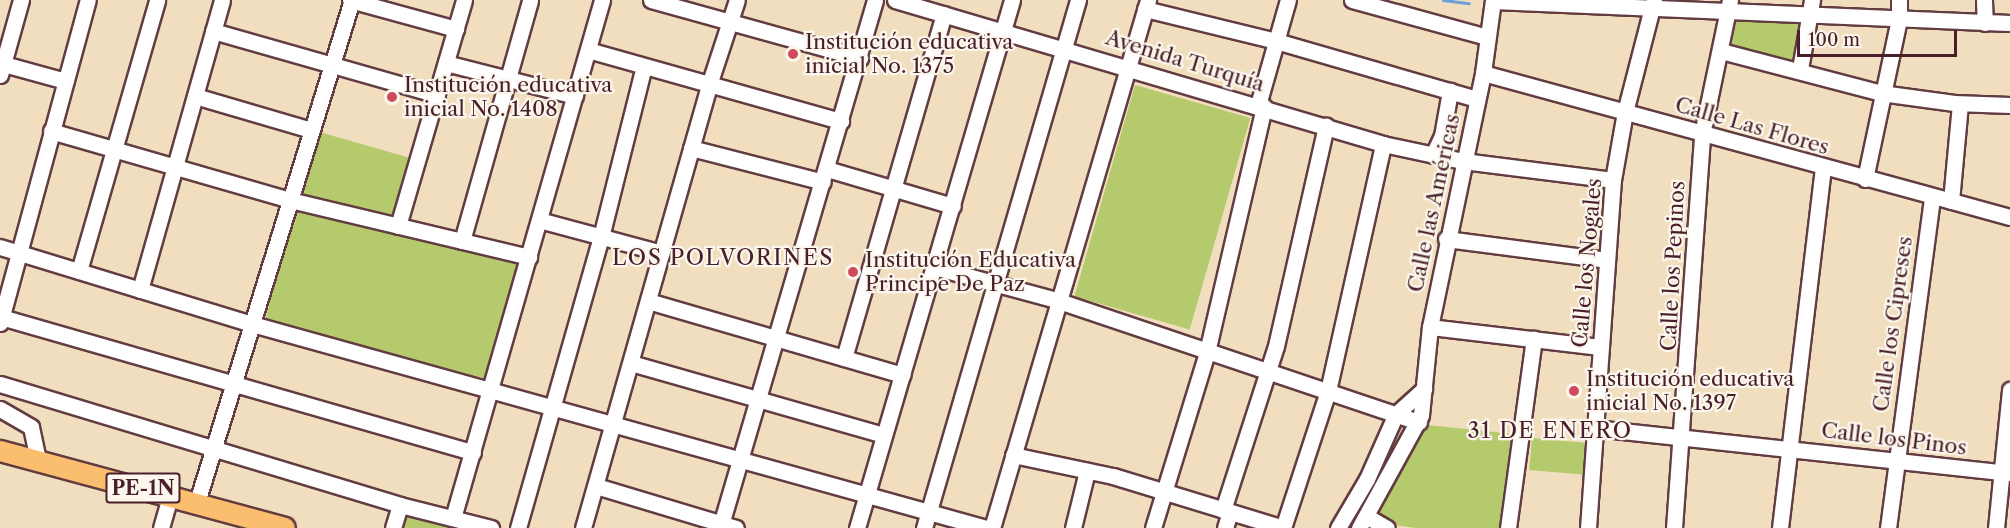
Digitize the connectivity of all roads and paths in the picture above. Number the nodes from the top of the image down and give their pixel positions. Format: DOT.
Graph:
graph roads {
  1 [pos="21,0"];
  2 [pos="88,0"];
  3 [pos="157,0"];
  4 [pos="222,0"];
  5 [pos="351,0"];
  6 [pos="464,0"];
  7 [pos="530,0"];
  8 [pos="602,0"];
  9 [pos="651,0"];
  10 [pos="737,0"];
  11 [pos="875,0"];
  12 [pos="895,0"];
  13 [pos="1012,0"];
  14 [pos="1078,0"];
  15 [pos="1288,0"];
  16 [pos="1352,0"];
  17 [pos="1493,0"];
  18 [pos="1812,0"];
  19 [pos="1899,0"];
  20 [pos="1984,0"];
  21 [pos="1575,2"];
  22 [pos="1654,3"];
  23 [pos="1730,4"];
  24 [pos="1146,5"];
  25 [pos="944,14"];
  26 [pos="1812,17"];
  27 [pos="1899,19"];
  28 [pos="732,22"];
  29 [pos="1985,23"];
  30 [pos="2010,23"];
  31 [pos="456,29"];
  32 [pos="213,31"];
  33 [pos="1004,31"];
  34 [pos="1487,37"];
  35 [pos="1276,41"];
  36 [pos="1065,47"];
  37 [pos="588,50"];
  38 [pos="1722,51"];
  39 [pos="860,58"];
  40 [pos="446,63"];
  41 [pos="331,66"];
  42 [pos="644,66"];
  43 [pos="1,67"];
  44 [pos="1131,67"];
  45 [pos="1800,69"];
  46 [pos="1483,73"];
  47 [pos="508,79"];
  48 [pos="66,81"];
  49 [pos="709,85"];
  50 [pos="1450,91"];
  51 [pos="1881,93"];
  52 [pos="437,95"];
  53 [pos="195,96"];
  54 [pos="575,96"];
  55 [pos="1477,99"];
  56 [pos="1960,104"];
  57 [pos="2010,105"];
  58 [pos="1261,106"];
  59 [pos="1625,112"];
  60 [pos="841,121"];
  61 [pos="1326,126"];
  62 [pos="311,130"];
  63 [pos="51,131"];
  64 [pos="1702,134"];
  65 [pos="1383,144"];
  66 [pos="691,148"];
  67 [pos="116,150"];
  68 [pos="1433,155"];
  69 [pos="1463,161"];
  70 [pos="175,167"];
  71 [pos="1823,168"];
  72 [pos="825,176"];
  73 [pos="1865,179"];
  74 [pos="1614,180"];
  75 [pos="894,189"];
  76 [pos="1932,197"];
  77 [pos="290,200"];
  78 [pos="1951,201"];
  79 [pos="953,206"];
  80 [pos="2010,217"];
  81 [pos="539,220"];
  82 [pos="398,226"];
  83 [pos="601,237"];
  84 [pos="1446,239"];
  85 [pos="462,241"];
  86 [pos="0,247"];
  87 [pos="17,252"];
  88 [pos="662,253"];
  89 [pos="528,257"];
  90 [pos="1607,260"];
  91 [pos="934,267"];
  92 [pos="79,271"];
  93 [pos="995,284"];
  94 [pos="140,290"];
  95 [pos="648,300"];
  96 [pos="1056,300"];
  97 [pos="1,320"];
  98 [pos="252,324"];
  99 [pos="1430,327"];
  100 [pos="777,338"];
  101 [pos="1534,339"];
  102 [pos="1601,346"];
  103 [pos="1207,352"];
  104 [pos="844,358"];
  105 [pos="631,363"];
  106 [pos="1269,372"];
  107 [pos="902,375"];
  108 [pos="0,384"];
  109 [pos="233,384"];
  110 [pos="1424,390"];
  111 [pos="2010,390"];
  112 [pos="1328,391"];
  113 [pos="490,392"];
  114 [pos="759,399"];
  115 [pos="0,409"];
  116 [pos="553,409"];
  117 [pos="1396,414"];
  118 [pos="1420,418"];
  119 [pos="613,426"];
  120 [pos="1595,428"];
  121 [pos="884,435"];
  122 [pos="1683,436"];
  123 [pos="214,446"];
  124 [pos="1789,448"];
  125 [pos="0,451"];
  126 [pos="473,452"];
  127 [pos="1013,455"];
  128 [pos="38,460"];
  129 [pos="740,461"];
  130 [pos="1896,461"];
  131 [pos="1087,471"];
  132 [pos="2006,473"];
  133 [pos="596,486"];
  134 [pos="1163,491"];
  135 [pos="866,495"];
  136 [pos="170,496"];
  137 [pos="197,502"];
  138 [pos="400,505"];
  139 [pos="1227,511"];
  140 [pos="928,512"];
  141 [pos="453,518"];
  142 [pos="1362,522"];
  143 [pos="726,527"];
  144 [pos="161,528"];
  145 [pos="285,528"];
  146 [pos="393,528"];
  147 [pos="491,528"];
  148 [pos="518,528"];
  149 [pos="583,528"];
  150 [pos="857,528"];
  151 [pos="924,528"];
  152 [pos="986,528"];
  153 [pos="992,528"];
  154 [pos="1073,528"];
  155 [pos="1153,528"];
  156 [pos="1226,528"];
  157 [pos="1338,528"];
  158 [pos="1388,528"];
  159 [pos="1508,528"];
  160 [pos="1588,528"];
  161 [pos="1674,528"];
  162 [pos="1780,528"];
  163 [pos="1888,528"];
  164 [pos="1996,528"];
  1 -- 43 [label="street"];
  2 -- 48 [label="street"];
  3 -- 67 [label="street"];
  4 -- 32 [label="street"];
  5 -- 31 [label="street"];
  5 -- 41 [label="street"];
  6 -- 31 [label="street"];
  7 -- 47 [label="street"];
  8 -- 37 [label="street"];
  9 -- 28 [label="street"];
  10 -- 28 [label="street"];
  11 -- 39 [label="street"];
  12 -- 25 [label="street, Avenida Turquía"];
  13 -- 33 [label="street"];
  14 -- 36 [label="street"];
  15 -- 35 [label="street"];
  16 -- 34 [label="street"];
  17 -- 21 [label="street"];
  17 -- 34 [label="street, Calle las Américas"];
  18 -- 26 [label="street"];
  19 -- 27 [label="street"];
  20 -- 29 [label="street"];
  21 -- 22 [label="street"];
  22 -- 23 [label="street"];
  22 -- 59 [label="street, Calle los Nogales"];
  23 -- 26 [label="street"];
  23 -- 38 [label="street, Calle los Pepinos"];
  24 -- 35 [label="street"];
  24 -- 44 [label="street"];
  25 -- 33 [label="street, Avenida Turquía"];
  25 -- 75 [label="street"];
  26 -- 27 [label="street"];
  26 -- 45 [label="street"];
  27 -- 29 [label="street"];
  27 -- 51 [label="street"];
  28 -- 39 [label="street"];
  28 -- 49 [label="street"];
  29 -- 30 [label="street"];
  31 -- 40 [label="street"];
  32 -- 41 [label="street"];
  32 -- 53 [label="street"];
  33 -- 36 [label="street, Avenida Turquía"];
  33 -- 79 [label="street"];
  34 -- 46 [label="street, Calle las Américas"];
  35 -- 50 [label="street"];
  35 -- 58 [label="street"];
  36 -- 44 [label="street, Avenida Turquía"];
  36 -- 93 [label="street"];
  37 -- 42 [label="street"];
  37 -- 54 [label="street"];
  38 -- 45 [label="street"];
  38 -- 64 [label="street, Calle los Pepinos"];
  39 -- 60 [label="street"];
  40 -- 47 [label="street"];
  40 -- 52 [label="street"];
  41 -- 52 [label="street"];
  41 -- 62 [label="street"];
  42 -- 49 [label="street"];
  42 -- 83 [label="street"];
  43 -- 48 [label="street"];
  44 -- 58 [label="street, Avenida Turquía"];
  44 -- 96 [label="street"];
  45 -- 51 [label="street"];
  46 -- 55 [label="street, Calle las Américas"];
  46 -- 59 [label="street, Calle Las Flores"];
  47 -- 54 [label="street"];
  47 -- 85 [label="street"];
  48 -- 63 [label="street"];
  49 -- 60 [label="street"];
  49 -- 66 [label="street"];
  50 -- 55 [label="street"];
  50 -- 68 [label="street"];
  51 -- 56 [label="street"];
  51 -- 73 [label="street"];
  52 -- 82 [label="street"];
  53 -- 62 [label="street"];
  53 -- 70 [label="street"];
  54 -- 81 [label="street"];
  55 -- 69 [label="street, Calle las Américas"];
  56 -- 57 [label="street"];
  56 -- 78 [label="street"];
  58 -- 61 [label="street, Avenida Turquía"];
  58 -- 103 [label="street"];
  59 -- 64 [label="street, Calle Las Flores"];
  59 -- 74 [label="street, Calle los Nogales"];
  60 -- 72 [label="street"];
  61 -- 65 [label="street, Avenida Turquía"];
  61 -- 106 [label="street"];
  62 -- 77 [label="street"];
  63 -- 67 [label="street"];
  63 -- 87 [label="street"];
  64 -- 71 [label="street, Calle Las Flores"];
  64 -- 122 [label="street, Calle los Pepinos"];
  65 -- 68 [label="street, Avenida Turquía"];
  65 -- 112 [label="street"];
  66 -- 72 [label="street"];
  66 -- 88 [label="street"];
  67 -- 70 [label="street"];
  67 -- 92 [label="street"];
  68 -- 69 [label="street, Avenida Turquía"];
  69 -- 74 [label="street, Avenida Turquía"];
  69 -- 84 [label="street, Calle las Américas"];
  70 -- 77 [label="street"];
  70 -- 94 [label="street"];
  71 -- 73 [label="street, Calle Las Flores"];
  71 -- 124 [label="street"];
  72 -- 75 [label="street"];
  72 -- 100 [label="street"];
  73 -- 76 [label="street, Calle Las Flores"];
  74 -- 90 [label="street, Calle los Nogales"];
  75 -- 79 [label="street"];
  75 -- 104 [label="street"];
  76 -- 78 [label="street, Calle Las Flores"];
  76 -- 130 [label="street, Calle los Cipreses"];
  77 -- 82 [label="street"];
  77 -- 98 [label="street"];
  78 -- 80 [label="street, Calle Las Flores"];
  79 -- 91 [label="street"];
  81 -- 83 [label="street"];
  81 -- 89 [label="street"];
  82 -- 85 [label="street"];
  83 -- 88 [label="street"];
  83 -- 116 [label="street"];
  84 -- 90 [label="street"];
  84 -- 99 [label="street, Calle las Américas"];
  85 -- 89 [label="street"];
  86 -- 87 [label="street"];
  87 -- 92 [label="street"];
  87 -- 97 [label="street"];
  88 -- 95 [label="street"];
  89 -- 113 [label="street"];
  90 -- 102 [label="street, Calle los Nogales"];
  91 -- 93 [label="street"];
  91 -- 107 [label="street"];
  92 -- 94 [label="street"];
  93 -- 96 [label="street"];
  93 -- 140 [label="street"];
  94 -- 98 [label="street"];
  95 -- 100 [label="street"];
  95 -- 105 [label="street"];
  96 -- 103 [label="street"];
  96 -- 127 [label="street"];
  97 -- 109 [label="street"];
  98 -- 109 [label="street"];
  98 -- 113 [label="street"];
  99 -- 101 [label="street"];
  99 -- 110 [label="street, Calle las Américas"];
  100 -- 104 [label="street"];
  100 -- 114 [label="street"];
  101 -- 102 [label="street"];
  101 -- 159 [label="street"];
  102 -- 120 [label="street, Calle los Nogales"];
  103 -- 106 [label="street"];
  103 -- 134 [label="street"];
  104 -- 107 [label="street"];
  105 -- 114 [label="street"];
  105 -- 119 [label="street"];
  106 -- 112 [label="street"];
  106 -- 139 [label="street"];
  107 -- 121 [label="street"];
  108 -- 123 [label="street"];
  109 -- 123 [label="street"];
  109 -- 126 [label="street"];
  110 -- 117 [label="street"];
  110 -- 118 [label="street, Calle las Américas"];
  111 -- 132 [label="street"];
  112 -- 117 [label="street"];
  112 -- 139 [label="street"];
  113 -- 116 [label="street"];
  113 -- 126 [label="street"];
  114 -- 121 [label="street"];
  114 -- 129 [label="street"];
  115 -- 128 [label="street"];
  116 -- 119 [label="street"];
  116 -- 148 [label="street"];
  117 -- 118 [label="street"];
  117 -- 157 [label="street"];
  118 -- 142 [label="street"];
  119 -- 129 [label="street"];
  119 -- 133 [label="street"];
  120 -- 122 [label="street, Calle los Pinos"];
  120 -- 160 [label="street, Calle los Nogales"];
  121 -- 135 [label="street"];
  122 -- 124 [label="street, Calle los Pinos"];
  122 -- 161 [label="street, Calle los Pepinos"];
  123 -- 137 [label="street"];
  123 -- 138 [label="street"];
  124 -- 130 [label="street, Calle los Pinos"];
  124 -- 162 [label="street"];
  125 -- 128 [label="main road, PE-1N"];
  126 -- 141 [label="street"];
  127 -- 131 [label="street"];
  127 -- 153 [label="street"];
  128 -- 136 [label="main road, PE-1N"];
  129 -- 135 [label="street"];
  129 -- 143 [label="street"];
  130 -- 132 [label="street, Calle los Pinos"];
  130 -- 163 [label="street, Calle los Cipreses"];
  131 -- 134 [label="street"];
  131 -- 154 [label="street"];
  132 -- 164 [label="street"];
  133 -- 143 [label="street"];
  133 -- 149 [label="street"];
  134 -- 139 [label="street"];
  134 -- 155 [label="street"];
  135 -- 140 [label="street"];
  135 -- 150 [label="street"];
  136 -- 137 [label="main road, PE-1N"];
  136 -- 144 [label="street"];
  137 -- 145 [label="main road, PE-1N"];
  138 -- 141 [label="street"];
  138 -- 146 [label="street"];
  139 -- 156 [label="street"];
  140 -- 151 [label="street"];
  140 -- 152 [label="street"];
  141 -- 147 [label="street"];
  142 -- 158 [label="street"];
}
